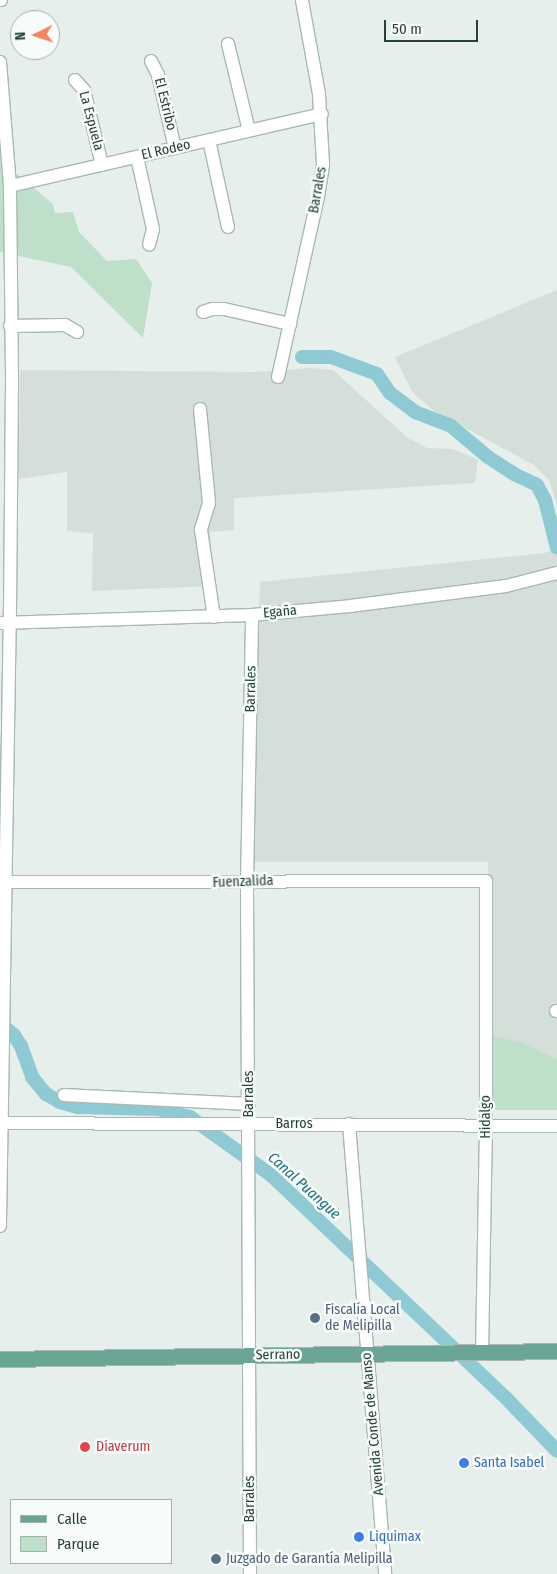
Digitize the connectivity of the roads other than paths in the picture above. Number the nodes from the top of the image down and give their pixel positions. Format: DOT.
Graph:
graph roads {
  1 [pos="302,0"];
  2 [pos="228,44"];
  3 [pos="151,61"];
  4 [pos="0,62"];
  5 [pos="75,80"];
  6 [pos="322,114"];
  7 [pos="249,131"];
  8 [pos="209,140"];
  9 [pos="175,148"];
  10 [pos="137,157"];
  11 [pos="102,165"];
  12 [pos="10,186"];
  13 [pos="228,227"];
  14 [pos="149,245"];
  15 [pos="203,312"];
  16 [pos="290,324"];
  17 [pos="10,326"];
  18 [pos="76,332"];
  19 [pos="278,378"];
  20 [pos="6,383"];
  21 [pos="200,409"];
  22 [pos="557,573"];
  23 [pos="252,615"];
  24 [pos="214,617"];
  25 [pos="5,623"];
  26 [pos="486,881"];
  27 [pos="3,882"];
  28 [pos="247,882"];
  29 [pos="64,1095"];
  30 [pos="249,1104"];
  31 [pos="1,1123"];
  32 [pos="249,1124"];
  33 [pos="349,1124"];
  34 [pos="486,1125"];
  35 [pos="557,1126"];
  36 [pos="0,1226"];
  37 [pos="557,1351"];
  38 [pos="477,1352"];
  39 [pos="367,1354"];
  40 [pos="250,1355"];
  41 [pos="0,1360"];
  42 [pos="250,1574"];
  43 [pos="385,1574"];
  1 -- 6 [label="street, Barrales"];
  2 -- 7 [label="street"];
  3 -- 9 [label="street, El Estribo"];
  4 -- 12 [label="street"];
  5 -- 11 [label="street, La Espuela"];
  6 -- 7 [label="street, El Rodeo"];
  6 -- 16 [label="street, Barrales"];
  7 -- 8 [label="street, El Rodeo"];
  8 -- 9 [label="street, El Rodeo"];
  8 -- 13 [label="street"];
  9 -- 10 [label="street, El Rodeo"];
  10 -- 11 [label="street, El Rodeo"];
  10 -- 14 [label="street"];
  11 -- 12 [label="street, El Rodeo"];
  12 -- 17 [label="street"];
  15 -- 16 [label="street"];
  16 -- 19 [label="street, Barrales"];
  17 -- 18 [label="street"];
  17 -- 20 [label="street"];
  20 -- 25 [label="street"];
  21 -- 24 [label="street"];
  22 -- 23 [label="street, Egaña"];
  23 -- 24 [label="street, Egaña"];
  23 -- 28 [label="street, Barrales"];
  24 -- 25 [label="street, Egaña"];
  25 -- 27 [label="street"];
  26 -- 28 [label="street, Fuenzalida"];
  26 -- 34 [label="street, Hidalgo"];
  27 -- 28 [label="street, Fuenzalida"];
  27 -- 31 [label="street"];
  28 -- 30 [label="street, Barrales"];
  29 -- 30 [label="street"];
  30 -- 32 [label="street, Barrales"];
  31 -- 32 [label="street, Barros"];
  31 -- 36 [label="street"];
  32 -- 33 [label="street, Barros"];
  32 -- 40 [label="street, Barrales"];
  33 -- 34 [label="street, Barros"];
  33 -- 39 [label="street, Avenida Conde de Manso"];
  34 -- 35 [label="street, Barros"];
  34 -- 38 [label="street, Hidalgo"];
  37 -- 38 [label="main road, Serrano"];
  38 -- 39 [label="main road, Serrano"];
  39 -- 40 [label="main road, Serrano"];
  39 -- 43 [label="street, Avenida Conde de Manso"];
  40 -- 41 [label="main road, Serrano"];
  40 -- 42 [label="street, Barrales"];
}
